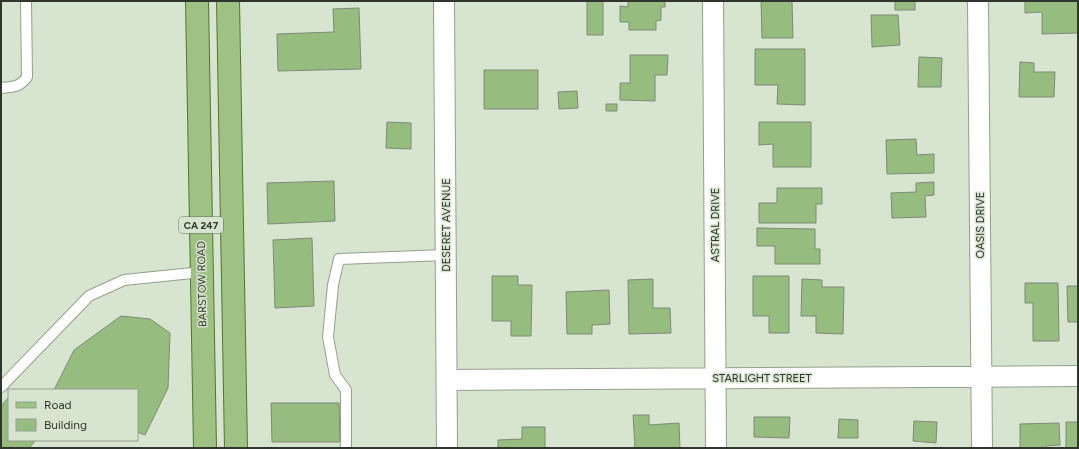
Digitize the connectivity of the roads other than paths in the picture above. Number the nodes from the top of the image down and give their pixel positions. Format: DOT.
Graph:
graph roads {
  1 [pos="26,1"];
  2 [pos="197,1"];
  3 [pos="228,1"];
  4 [pos="444,1"];
  5 [pos="713,1"];
  6 [pos="978,1"];
  7 [pos="1,88"];
  8 [pos="446,256"];
  9 [pos="202,272"];
  10 [pos="1078,376"];
  11 [pos="981,377"];
  12 [pos="716,378"];
  13 [pos="447,380"];
  14 [pos="1,387"];
  15 [pos="205,448"];
  16 [pos="236,448"];
  17 [pos="346,448"];
  18 [pos="447,448"];
  19 [pos="716,448"];
  20 [pos="982,448"];
  1 -- 7 [label="lane"];
  2 -- 9 [label="main road, BARSTOW ROAD / CA 247"];
  3 -- 16 [label="main road, CA 247"];
  4 -- 8 [label="street, DESERET AVENUE"];
  5 -- 12 [label="street, ASTRAL DRIVE"];
  6 -- 11 [label="street, OASIS DRIVE"];
  8 -- 13 [label="street, DESERET AVENUE"];
  8 -- 17 [label="lane"];
  9 -- 14 [label="lane"];
  9 -- 15 [label="main road, BARSTOW ROAD / CA 247"];
  10 -- 11 [label="street, STARLIGHT STREET"];
  11 -- 12 [label="street, STARLIGHT STREET"];
  11 -- 20 [label="street, OASIS DRIVE"];
  12 -- 13 [label="street, STARLIGHT STREET"];
  12 -- 19 [label="street, ASTRAL DRIVE"];
  13 -- 18 [label="street, DESERET AVENUE"];
}
